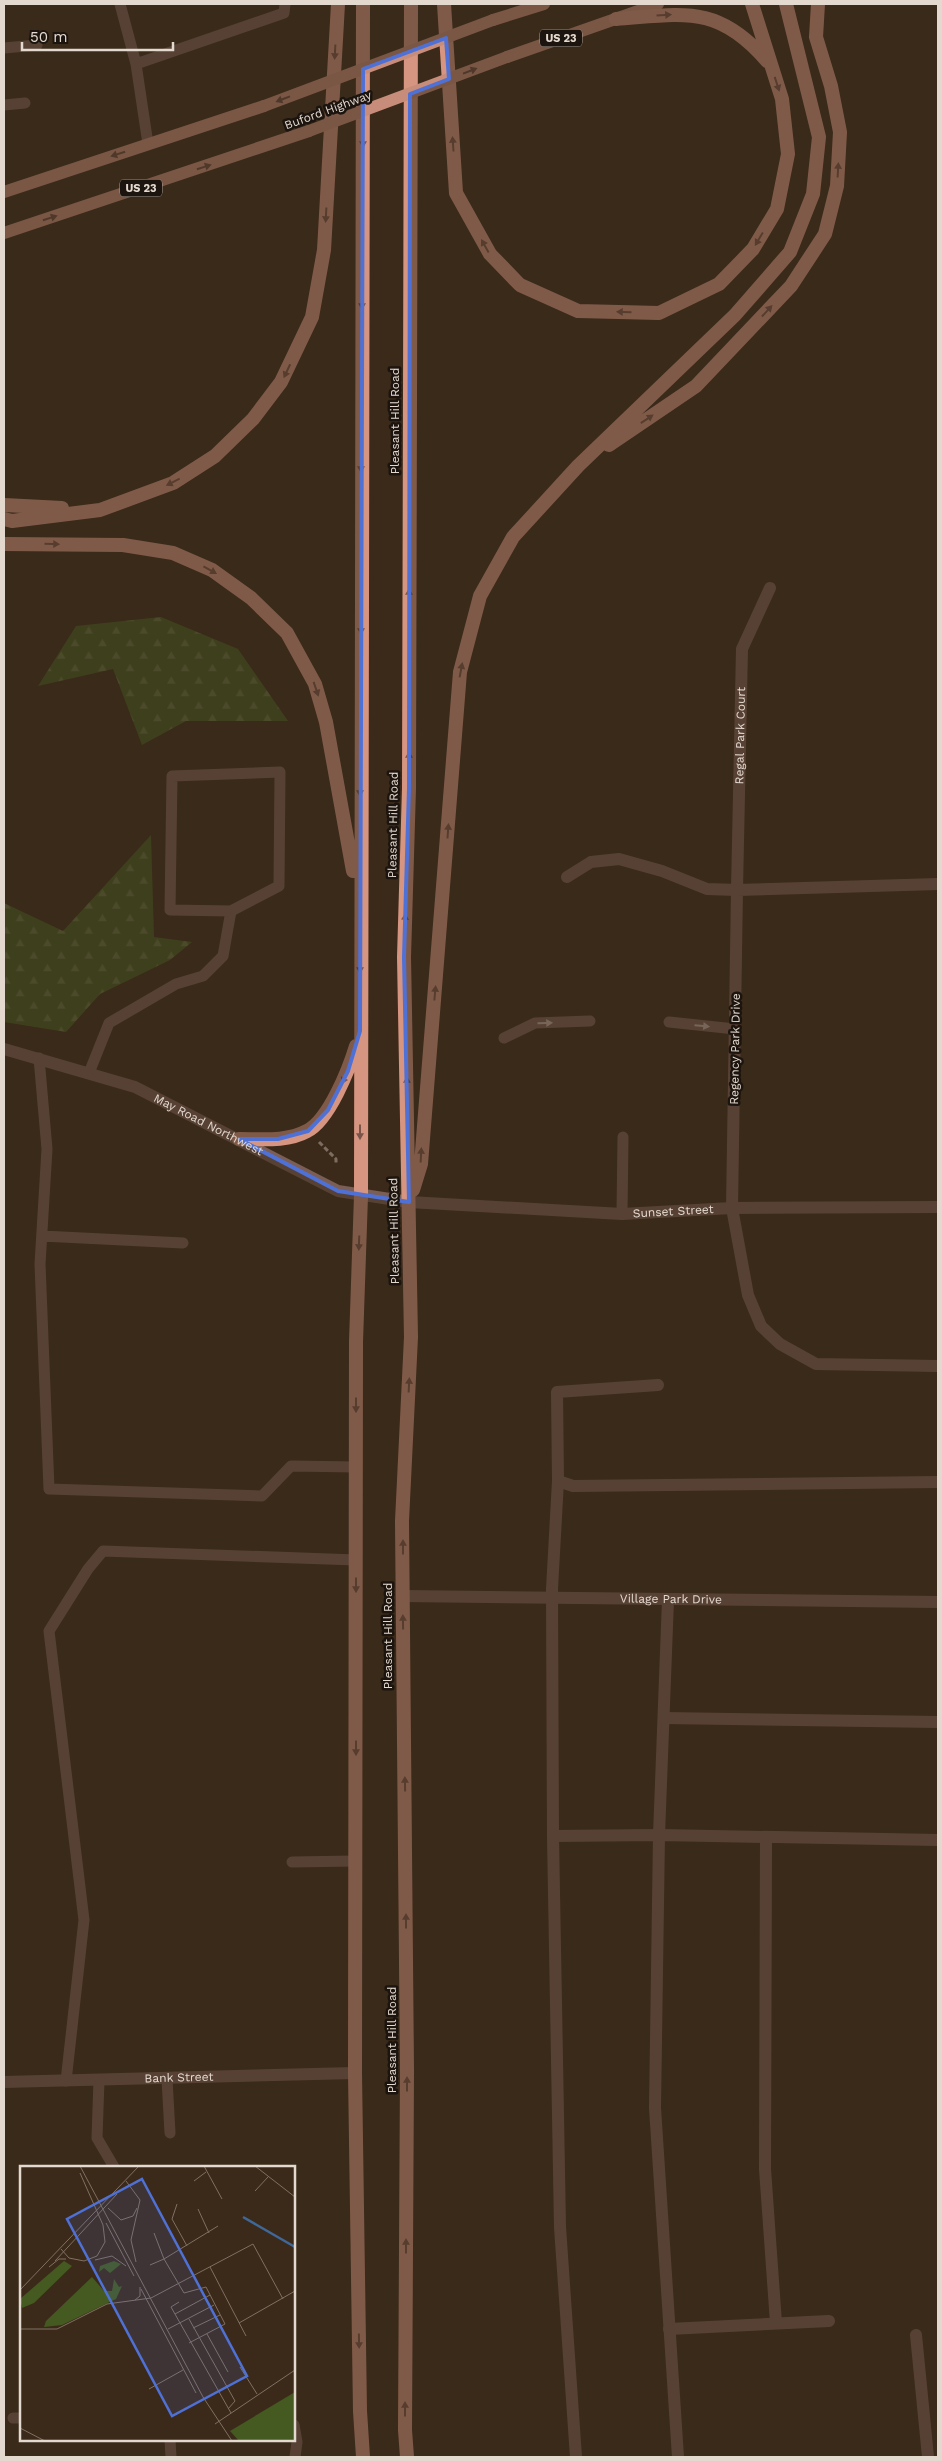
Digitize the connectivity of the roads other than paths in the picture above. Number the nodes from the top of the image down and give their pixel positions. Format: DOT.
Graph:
graph roads {
  1 [pos="120,4"];
  2 [pos="284,4"];
  3 [pos="338,4"];
  4 [pos="363,4"];
  5 [pos="411,4"];
  6 [pos="444,4"];
  7 [pos="544,4"];
  8 [pos="658,4"];
  9 [pos="752,4"];
  10 [pos="786,4"];
  11 [pos="818,4"];
  12 [pos="616,19"];
  13 [pos="37,45"];
  14 [pos="4,48"];
  15 [pos="136,64"];
  16 [pos="771,65"];
  17 [pos="26,103"];
  18 [pos="4,105"];
  19 [pos="148,144"];
  20 [pos="4,192"];
  21 [pos="4,234"];
  22 [pos="578,466"];
  23 [pos="4,505"];
  24 [pos="100,510"];
  25 [pos="4,518"];
  26 [pos="4,544"];
  27 [pos="770,588"];
  28 [pos="567,877"];
  29 [pos="938,884"];
  30 [pos="738,890"];
  31 [pos="360,905"];
  32 [pos="231,911"];
  33 [pos="590,1021"];
  34 [pos="669,1022"];
  35 [pos="735,1029"];
  36 [pos="360,1031"];
  37 [pos="504,1038"];
  38 [pos="4,1049"];
  39 [pos="39,1058"];
  40 [pos="89,1073"];
  41 [pos="623,1138"];
  42 [pos="239,1139"];
  43 [pos="360,1194"];
  44 [pos="409,1202"];
  45 [pos="938,1207"];
  46 [pos="732,1208"];
  47 [pos="622,1214"];
  48 [pos="42,1236"];
  49 [pos="183,1244"];
  50 [pos="938,1366"];
  51 [pos="658,1385"];
  52 [pos="356,1467"];
  53 [pos="558,1481"];
  54 [pos="938,1482"];
  55 [pos="356,1560"];
  56 [pos="403,1596"];
  57 [pos="552,1598"];
  58 [pos="668,1600"];
  59 [pos="938,1602"];
  60 [pos="664,1718"];
  61 [pos="938,1722"];
  62 [pos="659,1835"];
  63 [pos="553,1836"];
  64 [pos="766,1837"];
  65 [pos="938,1840"];
  66 [pos="355,1861"];
  67 [pos="292,1862"];
  68 [pos="354,2073"];
  69 [pos="167,2078"];
  70 [pos="99,2080"];
  71 [pos="4,2082"];
  72 [pos="66,2082"];
  73 [pos="170,2133"];
  74 [pos="113,2166"];
  75 [pos="830,2321"];
  76 [pos="776,2324"];
  77 [pos="669,2329"];
  78 [pos="916,2334"];
  79 [pos="295,2431"];
  80 [pos="170,2441"];
  81 [pos="171,2457"];
  82 [pos="295,2457"];
  83 [pos="363,2457"];
  84 [pos="407,2457"];
  85 [pos="576,2457"];
  86 [pos="678,2457"];
  87 [pos="928,2457"];
  1 -- 15 [label="lane"];
  2 -- 15 [label="lane"];
  3 -- 24 [label="highway, one-way"];
  4 -- 31 [label="highway, one-way"];
  44 -- 5 [label="highway, Pleasant Hill Road, one-way"];
  16 -- 6 [label="highway, one-way"];
  7 -- 19 [label="main road, Buford Highway, one-way, bridge"];
  8 -- 12 [label="main road, Buford Highway / US 23"];
  9 -- 16 [label="highway"];
  10 -- 22 [label="highway"];
  22 -- 11 [label="highway, one-way"];
  12 -- 16 [label="highway, one-way"];
  21 -- 12 [label="main road, Buford Highway / US 23, one-way, bridge"];
  13 -- 14 [label="lane"];
  15 -- 19 [label="lane"];
  17 -- 18 [label="lane"];
  19 -- 20 [label="main road, Buford Highway, one-way"];
  44 -- 22 [label="highway, one-way"];
  23 -- 24 [label="highway"];
  24 -- 25 [label="highway"];
  26 -- 31 [label="highway, one-way"];
  27 -- 30 [label="street, Regal Park Court"];
  28 -- 30 [label="street"];
  29 -- 30 [label="street"];
  30 -- 35 [label="street, Regency Park Drive"];
  31 -- 36 [label="highway, one-way"];
  32 -- 32 [label="lane"];
  32 -- 40 [label="lane"];
  37 -- 33 [label="lane, one-way"];
  34 -- 35 [label="lane, one-way"];
  35 -- 46 [label="street, Regency Park Drive"];
  36 -- 42 [label="highway, one-way"];
  36 -- 43 [label="highway, one-way"];
  38 -- 39 [label="street, May Road Northwest"];
  39 -- 40 [label="street, May Road Northwest"];
  39 -- 48 [label="lane"];
  40 -- 42 [label="street, May Road Northwest"];
  41 -- 47 [label="lane"];
  42 -- 43 [label="street, May Road Northwest"];
  43 -- 44 [label="street, May Road Northwest"];
  43 -- 52 [label="highway, one-way"];
  44 -- 47 [label="street, Sunset Street"];
  56 -- 44 [label="highway, Pleasant Hill Road, one-way"];
  45 -- 46 [label="street, Sunset Street"];
  46 -- 47 [label="street, Sunset Street"];
  46 -- 50 [label="street, Regency Park Drive"];
  48 -- 49 [label="lane"];
  48 -- 52 [label="lane"];
  51 -- 53 [label="street"];
  52 -- 55 [label="highway"];
  53 -- 54 [label="street"];
  53 -- 57 [label="street"];
  55 -- 66 [label="highway, one-way"];
  55 -- 72 [label="lane"];
  56 -- 57 [label="street, Village Park Drive"];
  84 -- 56 [label="highway, Pleasant Hill Road, one-way"];
  57 -- 58 [label="street, Village Park Drive"];
  57 -- 63 [label="street"];
  58 -- 59 [label="street, Village Park Drive"];
  58 -- 60 [label="street"];
  60 -- 61 [label="street"];
  60 -- 62 [label="street"];
  62 -- 63 [label="street"];
  62 -- 64 [label="street"];
  62 -- 77 [label="street"];
  63 -- 85 [label="street"];
  64 -- 65 [label="street"];
  64 -- 76 [label="street"];
  66 -- 67 [label="lane"];
  66 -- 68 [label="highway"];
  68 -- 69 [label="street, Bank Street"];
  68 -- 83 [label="highway, one-way"];
  69 -- 70 [label="street, Bank Street"];
  69 -- 73 [label="lane"];
  70 -- 72 [label="street, Bank Street"];
  70 -- 74 [label="lane"];
  71 -- 72 [label="street, Bank Street"];
  75 -- 76 [label="street"];
  76 -- 77 [label="street"];
  77 -- 86 [label="street"];
  78 -- 87 [label="street"];
  79 -- 82 [label="lane"];
  80 -- 81 [label="lane"];
}
